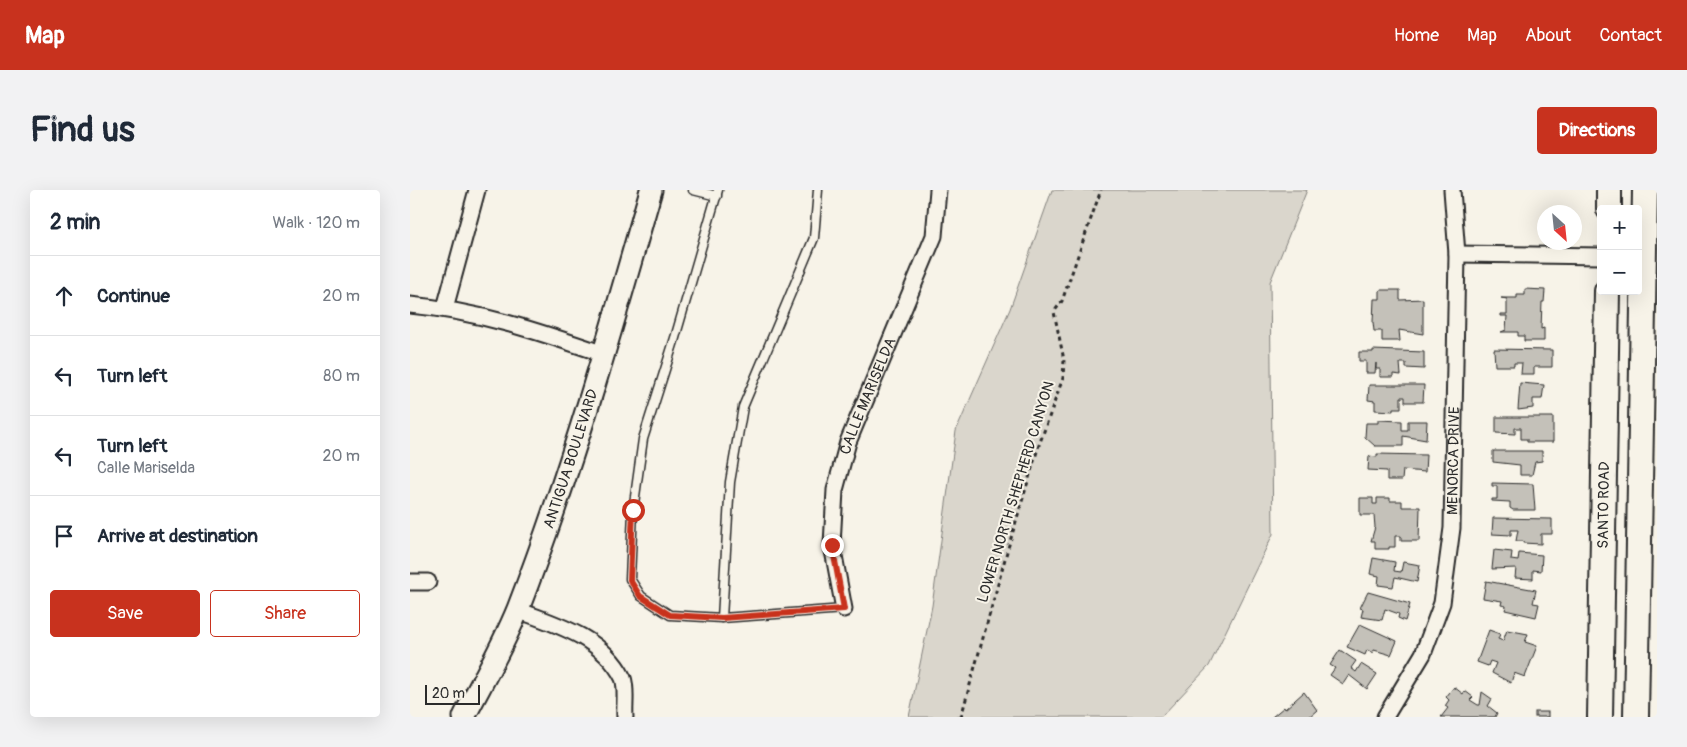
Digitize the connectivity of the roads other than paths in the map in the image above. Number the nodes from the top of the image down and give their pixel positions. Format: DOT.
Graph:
graph roads {
  1 [pos="477,190"];
  2 [pos="651,190"];
  3 [pos="693,190"];
  4 [pos="818,190"];
  5 [pos="938,190"];
  6 [pos="1452,190"];
  7 [pos="1609,190"];
  8 [pos="1645,190"];
  9 [pos="717,193"];
  10 [pos="1609,205"];
  11 [pos="1457,254"];
  12 [pos="1597,256"];
  13 [pos="1607,295"];
  14 [pos="410,305"];
  15 [pos="445,308"];
  16 [pos="604,354"];
  17 [pos="410,582"];
  18 [pos="428,582"];
  19 [pos="844,609"];
  20 [pos="517,610"];
  21 [pos="722,618"];
  22 [pos="464,717"];
  23 [pos="625,717"];
  24 [pos="1385,717"];
  25 [pos="1600,717"];
  26 [pos="1636,717"];
  1 -- 15 [label="street"];
  2 -- 16 [label="main road, ANTIGUA BOULEVARD"];
  3 -- 9 [label="lane"];
  4 -- 21 [label="lane"];
  5 -- 19 [label="street, CALLE MARISELDA"];
  6 -- 11 [label="street, MENORCA DRIVE"];
  7 -- 10 [label="main road"];
  8 -- 26 [label="main road"];
  9 -- 21 [label="lane"];
  11 -- 12 [label="street"];
  11 -- 24 [label="street, MENORCA DRIVE"];
  13 -- 25 [label="main road, SANTO ROAD"];
  14 -- 15 [label="street"];
  15 -- 16 [label="street"];
  16 -- 20 [label="main road, ANTIGUA BOULEVARD"];
  17 -- 18 [label="street"];
  19 -- 21 [label="lane"];
  20 -- 22 [label="main road, ANTIGUA BOULEVARD"];
  20 -- 23 [label="street"];
}
